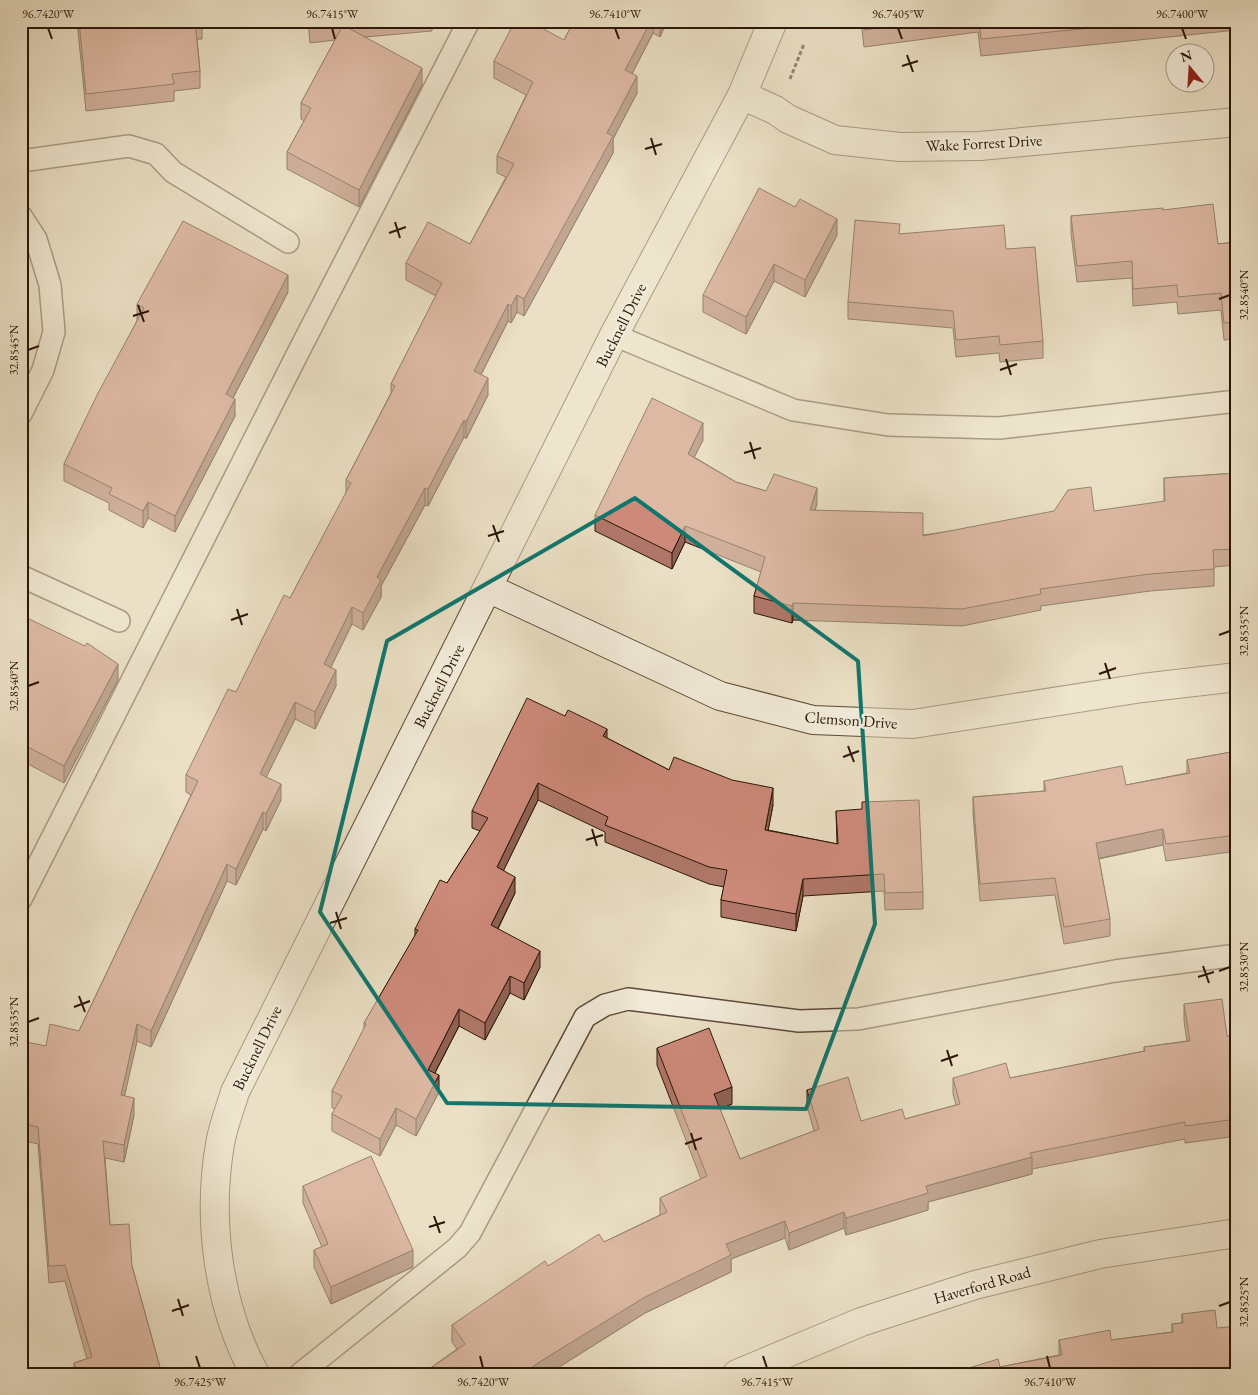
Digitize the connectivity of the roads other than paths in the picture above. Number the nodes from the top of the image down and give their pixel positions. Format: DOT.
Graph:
graph roads {
  1 [pos="470,21"];
  2 [pos="773,21"];
  3 [pos="742,95"];
  4 [pos="1237,122"];
  5 [pos="21,161"];
  6 [pos="21,216"];
  7 [pos="288,242"];
  8 [pos="614,336"];
  9 [pos="1237,401"];
  10 [pos="21,414"];
  11 [pos="21,576"];
  12 [pos="488,588"];
  13 [pos="119,621"];
  14 [pos="1237,677"];
  15 [pos="21,899"];
  16 [pos="1237,956"];
  17 [pos="1237,1233"];
  18 [pos="255,1374"];
  19 [pos="300,1374"];
  20 [pos="737,1374"];
  1 -- 15 [label="lane"];
  2 -- 3 [label="street, Bucknell Drive"];
  3 -- 4 [label="street, Wake Forrest Drive"];
  3 -- 8 [label="street, Bucknell Drive"];
  5 -- 7 [label="lane"];
  6 -- 10 [label="lane"];
  8 -- 9 [label="lane"];
  8 -- 12 [label="street, Bucknell Drive"];
  11 -- 13 [label="lane"];
  12 -- 14 [label="street, Clemson Drive"];
  12 -- 18 [label="street, Bucknell Drive"];
  16 -- 19 [label="lane"];
  17 -- 20 [label="street, Haverford Road"];
}
